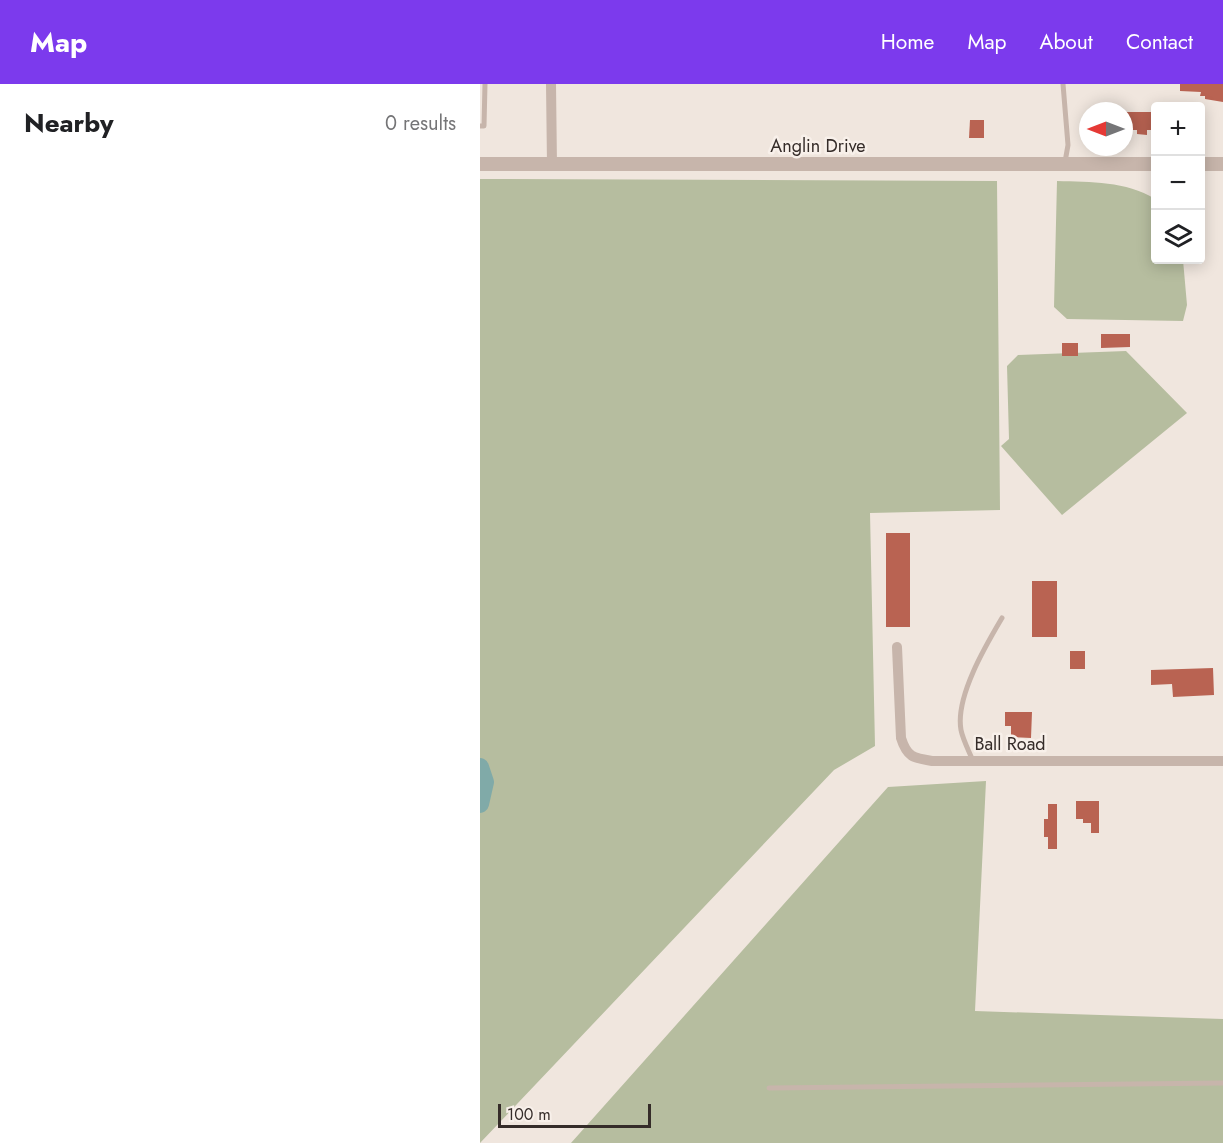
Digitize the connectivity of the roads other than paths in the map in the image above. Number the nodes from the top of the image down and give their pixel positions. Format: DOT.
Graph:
graph roads {
  1 [pos="484,84"];
  2 [pos="551,84"];
  3 [pos="1064,84"];
  4 [pos="480,126"];
  5 [pos="480,164"];
  6 [pos="1065,164"];
  7 [pos="1151,164"];
  8 [pos="1205,164"];
  9 [pos="1223,164"];
  10 [pos="552,165"];
  11 [pos="1002,618"];
  12 [pos="897,647"];
  13 [pos="973,761"];
  14 [pos="1223,761"];
  15 [pos="1223,1083"];
  16 [pos="769,1088"];
  1 -- 4 [label="lane"];
  2 -- 10 [label="street"];
  3 -- 6 [label="lane"];
  5 -- 10 [label="street, Anglin Drive"];
  6 -- 7 [label="street, Anglin Drive"];
  6 -- 10 [label="street, Anglin Drive"];
  8 -- 9 [label="street"];
  11 -- 13 [label="lane"];
  12 -- 13 [label="street, Ball Road"];
  13 -- 14 [label="street, Ball Road"];
  15 -- 16 [label="lane"];
}
